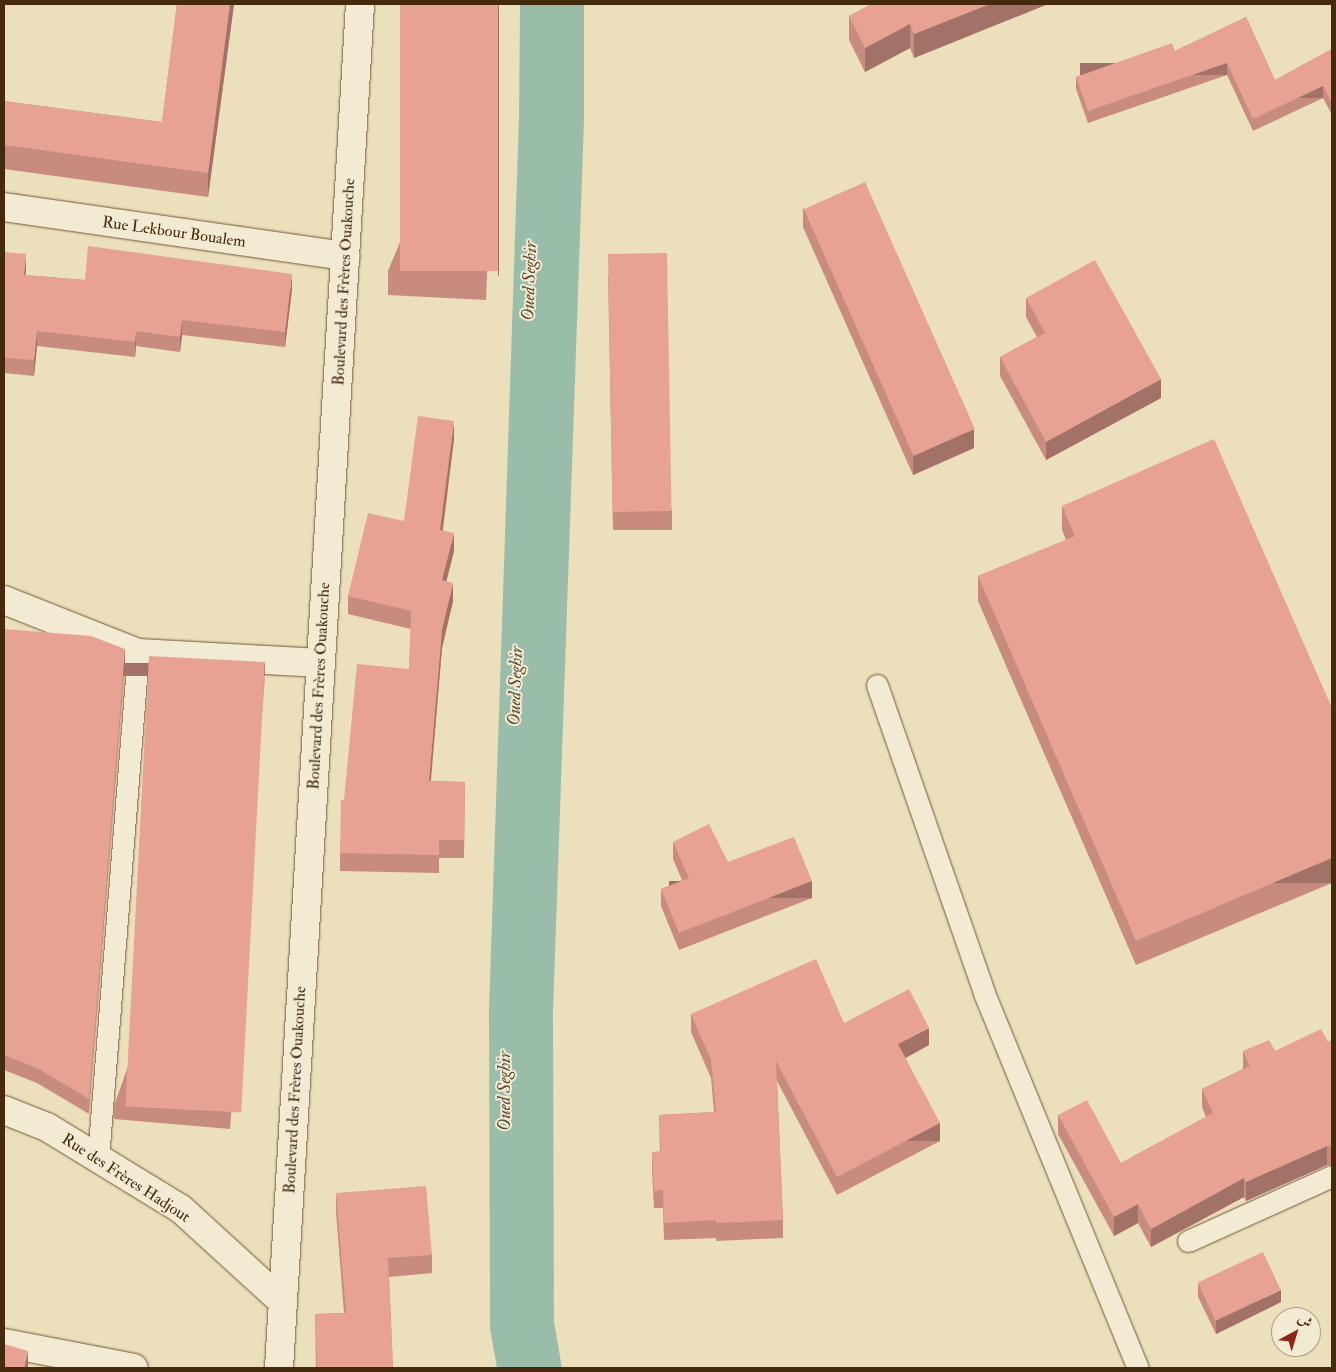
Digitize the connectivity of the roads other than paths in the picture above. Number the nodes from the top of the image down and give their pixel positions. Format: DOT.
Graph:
graph roads {
  1 [pos="360,4"];
  2 [pos="4,207"];
  3 [pos="345,256"];
  4 [pos="4,600"];
  5 [pos="138,653"];
  6 [pos="321,662"];
  7 [pos="877,685"];
  8 [pos="4,1110"];
  9 [pos="98,1158"];
  10 [pos="1332,1176"];
  11 [pos="1188,1241"];
  12 [pos="283,1302"];
  13 [pos="4,1343"];
  14 [pos="134,1368"];
  15 [pos="279,1368"];
  16 [pos="1138,1368"];
  1 -- 3 [label="street, Boulevard des Frères Ouakouche"];
  2 -- 3 [label="street, Rue Lekbour Boualem"];
  3 -- 6 [label="street, Boulevard des Frères Ouakouche"];
  4 -- 5 [label="street"];
  5 -- 6 [label="street"];
  5 -- 9 [label="lane"];
  6 -- 12 [label="street, Boulevard des Frères Ouakouche"];
  7 -- 16 [label="lane"];
  8 -- 9 [label="street, Rue des Frères Hadjout"];
  9 -- 12 [label="street, Rue des Frères Hadjout"];
  10 -- 11 [label="lane"];
  12 -- 15 [label="street, Boulevard des Frères Ouakouche"];
  13 -- 14 [label="street"];
}
